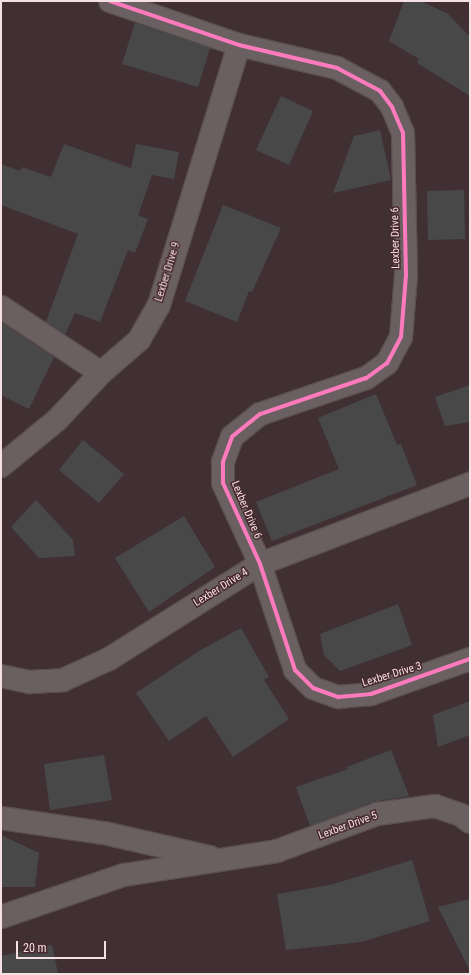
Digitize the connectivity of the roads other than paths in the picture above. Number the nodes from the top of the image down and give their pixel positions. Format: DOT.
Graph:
graph roads {
  1 [pos="110,1"];
  2 [pos="239,45"];
  3 [pos="1,307"];
  4 [pos="101,373"];
  5 [pos="1,466"];
  6 [pos="470,484"];
  7 [pos="260,564"];
  8 [pos="470,659"];
  9 [pos="1,676"];
  10 [pos="1,818"];
  11 [pos="470,822"];
  12 [pos="224,860"];
  13 [pos="1,917"];
  1 -- 2 [label="street, Lexber Drive 6"];
  2 -- 4 [label="street, Lexber Drive 9"];
  2 -- 7 [label="street, Lexber Drive 6"];
  3 -- 4 [label="street"];
  4 -- 5 [label="street, Lexber Drive 9"];
  6 -- 7 [label="street, Lexber Drive 4"];
  7 -- 8 [label="street, Lexber Drive 3"];
  7 -- 9 [label="street, Lexber Drive 4"];
  10 -- 12 [label="street, Lexber Drive 5"];
  11 -- 12 [label="street, Lexber Drive 5"];
  12 -- 13 [label="street, Lexber Drive 5"];
}
